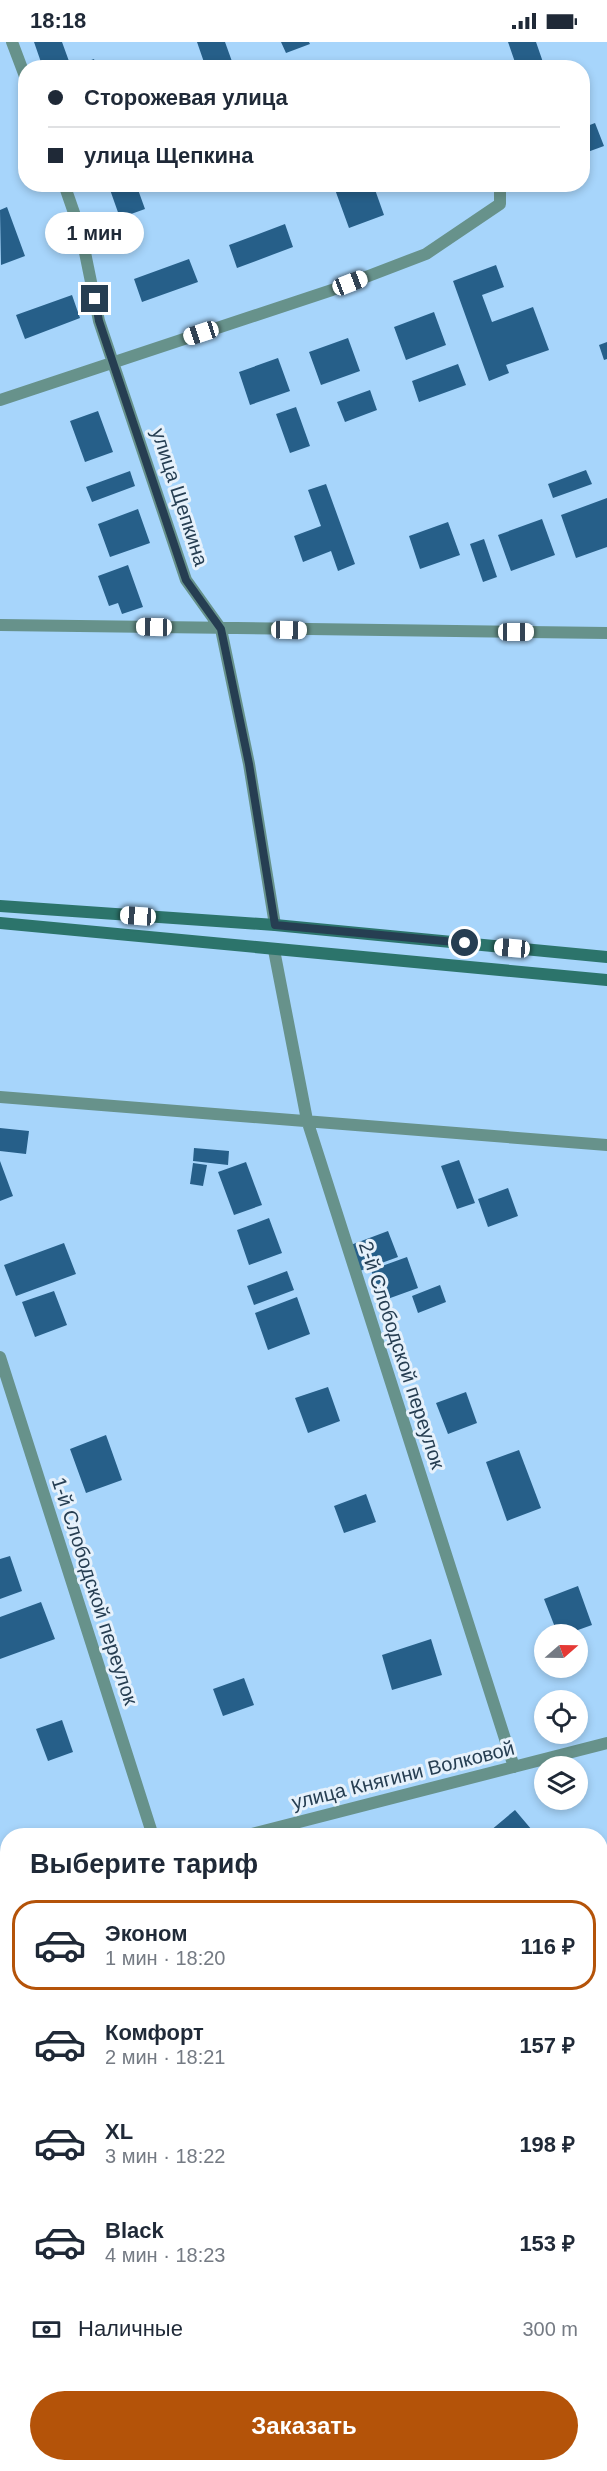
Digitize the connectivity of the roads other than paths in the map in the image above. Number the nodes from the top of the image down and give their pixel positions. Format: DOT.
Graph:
graph roads {
  1 [pos="12,42"];
  2 [pos="19,60"];
  3 [pos="67,192"];
  4 [pos="500,192"];
  5 [pos="113,362"];
  6 [pos="0,399"];
  7 [pos="0,624"];
  8 [pos="221,629"];
  9 [pos="607,633"];
  10 [pos="0,906"];
  11 [pos="0,923"];
  12 [pos="275,925"];
  13 [pos="274,950"];
  14 [pos="607,957"];
  15 [pos="607,980"];
  16 [pos="0,1097"];
  17 [pos="307,1120"];
  18 [pos="607,1145"];
  19 [pos="0,1358"];
  20 [pos="607,1743"];
  21 [pos="514,1767"];
  22 [pos="150,1828"];
  23 [pos="275,1828"];
  1 -- 2 [label="street"];
  3 -- 5 [label="street, улица Щепкина"];
  4 -- 5 [label="street"];
  5 -- 6 [label="street"];
  5 -- 8 [label="street, улица Щепкина"];
  7 -- 8 [label="street"];
  8 -- 9 [label="street"];
  8 -- 12 [label="street, улица Щепкина"];
  10 -- 12 [label="main road"];
  11 -- 13 [label="main road"];
  12 -- 14 [label="main road"];
  13 -- 15 [label="main road"];
  13 -- 17 [label="street, 2-й Слободской переулок"];
  16 -- 17 [label="street"];
  17 -- 18 [label="street"];
  17 -- 21 [label="street, 2-й Слободской переулок"];
  19 -- 22 [label="street, 1-й Слободской переулок"];
  20 -- 21 [label="street, улица Княгини Волковой"];
  21 -- 23 [label="street, улица Княгини Волковой"];
}
